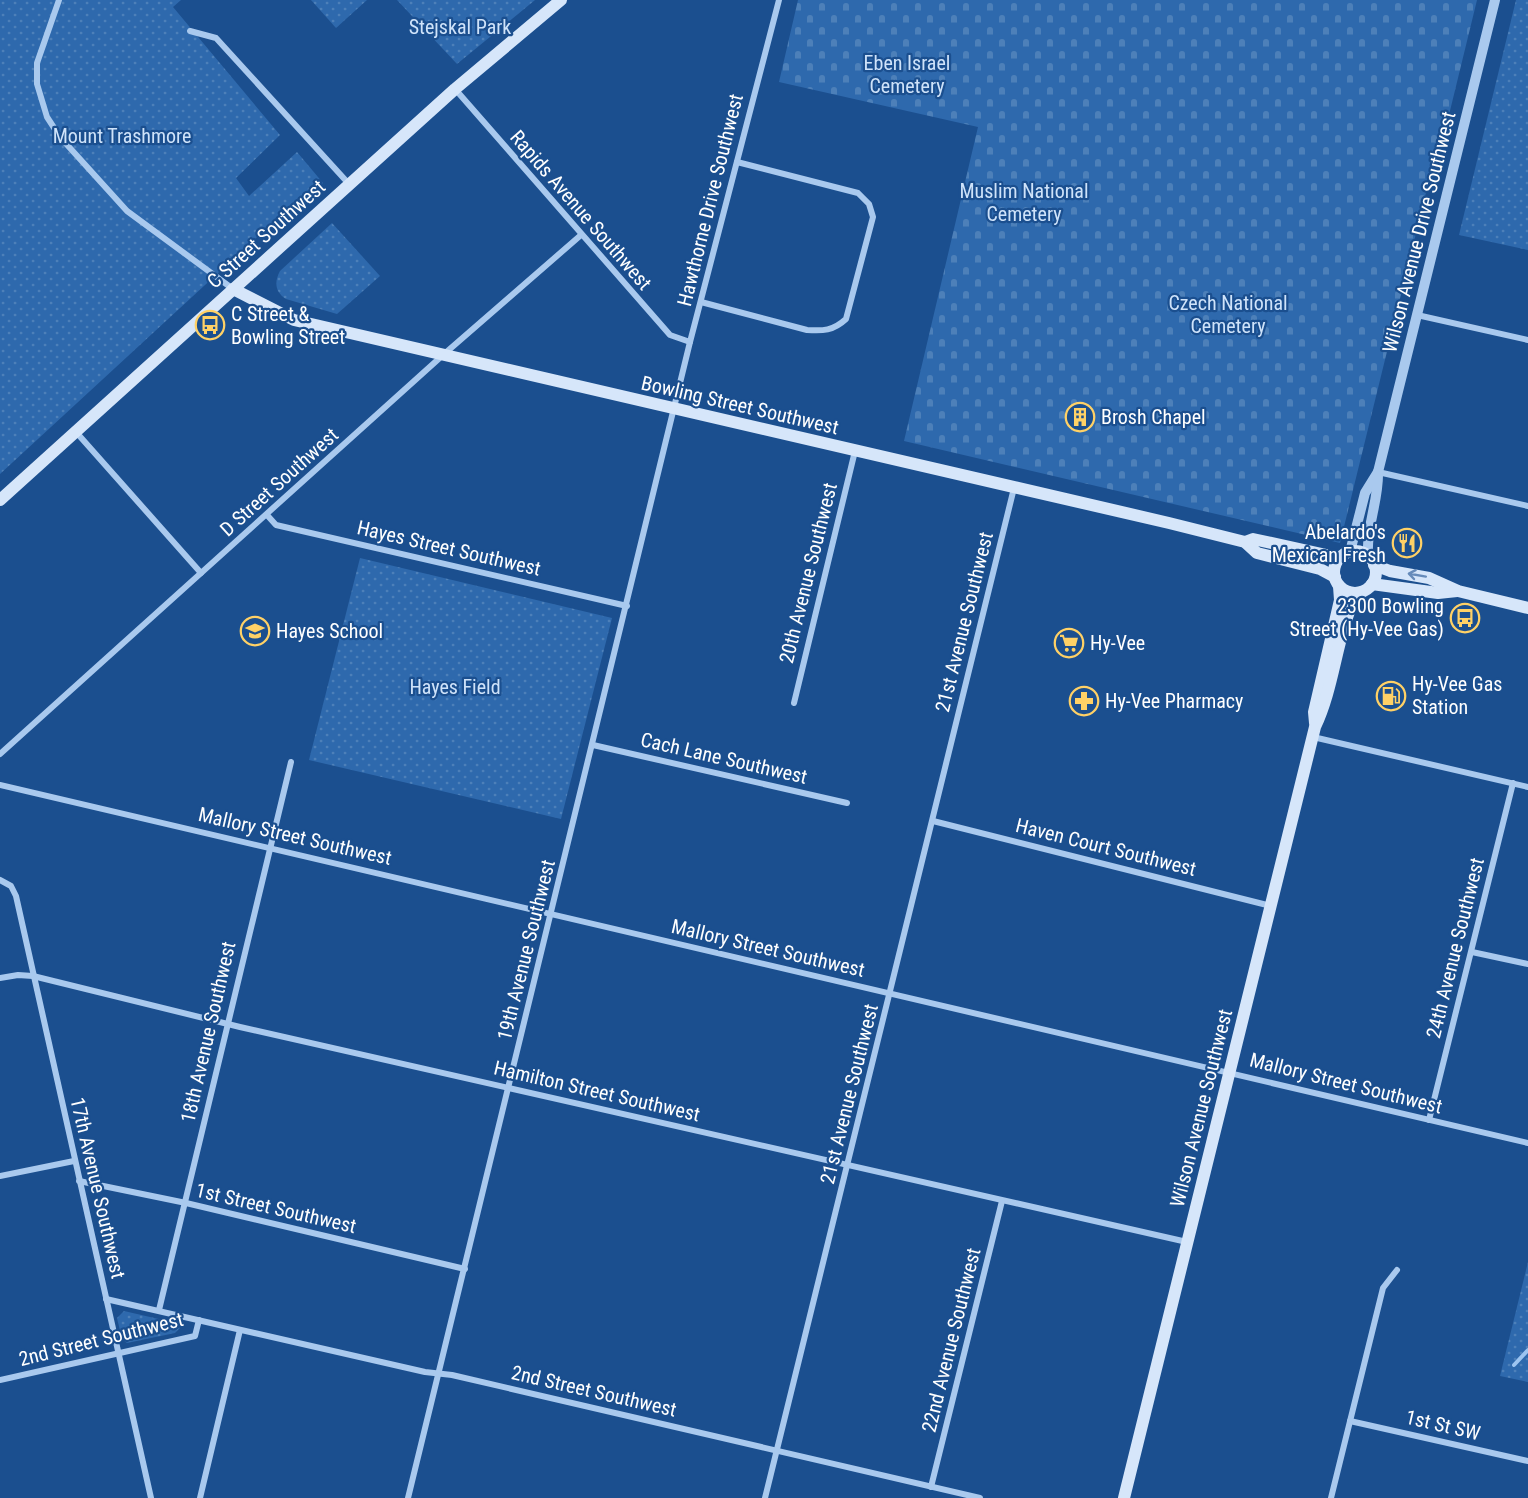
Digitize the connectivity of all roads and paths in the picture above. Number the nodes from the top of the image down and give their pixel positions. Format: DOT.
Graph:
graph roads {
  1 [pos="59,0"];
  2 [pos="561,0"];
  3 [pos="778,0"];
  4 [pos="1495,0"];
  5 [pos="190,32"];
  6 [pos="455,89"];
  7 [pos="737,162"];
  8 [pos="350,185"];
  9 [pos="581,235"];
  10 [pos="233,289"];
  11 [pos="700,302"];
  12 [pos="1417,315"];
  13 [pos="1528,340"];
  14 [pos="690,342"];
  15 [pos="443,355"];
  16 [pos="676,410"];
  17 [pos="75,431"];
  18 [pos="855,451"];
  19 [pos="1378,472"];
  20 [pos="1014,487"];
  21 [pos="0,500"];
  22 [pos="1528,506"];
  23 [pos="267,515"];
  24 [pos="1245,542"];
  25 [pos="1345,555"];
  26 [pos="1371,560"];
  27 [pos="201,573"];
  28 [pos="1337,581"];
  29 [pos="1372,584"];
  30 [pos="1458,591"];
  31 [pos="1357,593"];
  32 [pos="627,606"];
  33 [pos="1528,608"];
  34 [pos="794,703"];
  35 [pos="1314,732"];
  36 [pos="0,742"];
  37 [pos="593,745"];
  38 [pos="6,748"];
  39 [pos="0,754"];
  40 [pos="291,762"];
  41 [pos="1513,783"];
  42 [pos="0,785"];
  43 [pos="1528,787"];
  44 [pos="847,803"];
  45 [pos="933,821"];
  46 [pos="269,847"];
  47 [pos="0,880"];
  48 [pos="1271,906"];
  49 [pos="552,914"];
  50 [pos="1472,951"];
  51 [pos="1528,964"];
  52 [pos="33,976"];
  53 [pos="0,978"];
  54 [pos="890,995"];
  55 [pos="228,1024"];
  56 [pos="1230,1071"];
  57 [pos="509,1088"];
  58 [pos="1430,1120"];
  59 [pos="1528,1143"];
  60 [pos="74,1161"];
  61 [pos="848,1165"];
  62 [pos="0,1176"];
  63 [pos="79,1181"];
  64 [pos="1002,1201"];
  65 [pos="186,1203"];
  66 [pos="1187,1242"];
  67 [pos="465,1269"];
  68 [pos="1397,1270"];
  69 [pos="106,1299"];
  70 [pos="159,1311"];
  71 [pos="199,1320"];
  72 [pos="240,1330"];
  73 [pos="118,1353"];
  74 [pos="439,1374"];
  75 [pos="0,1380"];
  76 [pos="1350,1421"];
  77 [pos="777,1451"];
  78 [pos="1528,1461"];
  79 [pos="931,1487"];
  80 [pos="151,1498"];
  81 [pos="200,1498"];
  82 [pos="408,1498"];
  83 [pos="765,1498"];
  84 [pos="980,1498"];
  85 [pos="1124,1498"];
  86 [pos="1331,1498"];
  1 -- 10 [label="street"];
  2 -- 6 [label="main road, C Street Southwest"];
  3 -- 7 [label="street, Hawthorne Drive Southwest"];
  4 -- 12 [label="street, Wilson Avenue Drive Southwest"];
  5 -- 8 [label="street"];
  6 -- 8 [label="main road, C Street Southwest"];
  6 -- 9 [label="street, Rapids Avenue Southwest"];
  7 -- 11 [label="street, Hawthorne Drive Southwest"];
  7 -- 11 [label="street"];
  8 -- 10 [label="main road, C Street Southwest"];
  9 -- 14 [label="street, Rapids Avenue Southwest"];
  9 -- 15 [label="street, D Street Southwest"];
  10 -- 15 [label="main road, Bowling Street Southwest"];
  10 -- 17 [label="main road, C Street Southwest"];
  11 -- 14 [label="street, Hawthorne Drive Southwest"];
  12 -- 13 [label="street"];
  12 -- 19 [label="street, Wilson Avenue Drive Southwest"];
  14 -- 16 [label="street, Hawthorne Drive Southwest"];
  15 -- 16 [label="main road, Bowling Street Southwest"];
  15 -- 23 [label="street, D Street Southwest"];
  16 -- 18 [label="main road, Bowling Street Southwest"];
  16 -- 32 [label="street, 19th Avenue Southwest"];
  17 -- 21 [label="main road, C Street Southwest"];
  17 -- 27 [label="street"];
  18 -- 20 [label="main road, Bowling Street Southwest"];
  18 -- 34 [label="street, 20th Avenue Southwest"];
  19 -- 22 [label="street"];
  19 -- 25 [label="street, Wilson Avenue Drive Southwest"];
  19 -- 26 [label="street, Wilson Avenue Drive Southwest"];
  20 -- 24 [label="main road, Bowling Street Southwest"];
  20 -- 45 [label="street, 21st Avenue Southwest"];
  23 -- 27 [label="street, D Street Southwest"];
  23 -- 32 [label="street, Hayes Street Southwest"];
  24 -- 25 [label="main road, Bowling Street Southwest"];
  24 -- 28 [label="main road, Bowling Street Southwest"];
  25 -- 26 [label="main road"];
  25 -- 28 [label="main road"];
  26 -- 29 [label="main road"];
  30 -- 26 [label="main road, one-way"];
  27 -- 38 [label="street, D Street Southwest"];
  28 -- 31 [label="main road"];
  28 -- 35 [label="main road, Wilson Avenue Southwest"];
  29 -- 30 [label="main road"];
  29 -- 31 [label="main road"];
  30 -- 33 [label="main road"];
  31 -- 35 [label="main road, Wilson Avenue Southwest"];
  32 -- 37 [label="street, 19th Avenue Southwest"];
  35 -- 41 [label="street"];
  35 -- 48 [label="main road, Wilson Avenue Southwest"];
  36 -- 38 [label="street"];
  37 -- 44 [label="street, Cach Lane Southwest"];
  37 -- 49 [label="street, 19th Avenue Southwest"];
  38 -- 39 [label="street, D Street Southwest"];
  40 -- 46 [label="street, 18th Avenue Southwest"];
  41 -- 43 [label="street"];
  41 -- 50 [label="street, 24th Avenue Southwest"];
  42 -- 46 [label="street, Mallory Street Southwest"];
  45 -- 48 [label="street, Haven Court Southwest"];
  45 -- 54 [label="street, 21st Avenue Southwest"];
  46 -- 49 [label="street, Mallory Street Southwest"];
  46 -- 55 [label="street, 18th Avenue Southwest"];
  47 -- 52 [label="street, 17th Avenue Southwest"];
  48 -- 56 [label="main road, Wilson Avenue Southwest"];
  49 -- 54 [label="street, Mallory Street Southwest"];
  49 -- 57 [label="street, 19th Avenue Southwest"];
  50 -- 51 [label="street"];
  50 -- 58 [label="street, 24th Avenue Southwest"];
  52 -- 53 [label="street, Hamilton Street Southwest"];
  52 -- 55 [label="street, Hamilton Street Southwest"];
  52 -- 60 [label="street, 17th Avenue Southwest"];
  54 -- 56 [label="street, Mallory Street Southwest"];
  54 -- 61 [label="street, 21st Avenue Southwest"];
  55 -- 57 [label="street, Hamilton Street Southwest"];
  55 -- 65 [label="street, 18th Avenue Southwest"];
  56 -- 58 [label="street, Mallory Street Southwest"];
  56 -- 66 [label="main road, Wilson Avenue Southwest"];
  57 -- 61 [label="street, Hamilton Street Southwest"];
  57 -- 67 [label="street, 19th Avenue Southwest"];
  58 -- 59 [label="street, Mallory Street Southwest"];
  60 -- 62 [label="street"];
  60 -- 63 [label="street, 17th Avenue Southwest"];
  61 -- 64 [label="street, Hamilton Street Southwest"];
  61 -- 77 [label="street, 21st Avenue Southwest"];
  63 -- 65 [label="street, 1st Street Southwest"];
  63 -- 69 [label="street, 17th Avenue Southwest"];
  64 -- 66 [label="street, Hamilton Street Southwest"];
  64 -- 79 [label="street, 22nd Avenue Southwest"];
  65 -- 67 [label="street, 1st Street Southwest"];
  65 -- 70 [label="street, 18th Avenue Southwest"];
  66 -- 85 [label="main road, Wilson Avenue Southwest"];
  67 -- 74 [label="street, 19th Avenue Southwest"];
  68 -- 76 [label="street"];
  69 -- 70 [label="street, 2nd Street Southwest"];
  69 -- 73 [label="street, 17th Avenue Southwest"];
  70 -- 71 [label="street, 2nd Street Southwest"];
  71 -- 72 [label="street, 2nd Street Southwest"];
  71 -- 73 [label="street, 2nd Street Southwest"];
  72 -- 74 [label="street, 2nd Street Southwest"];
  72 -- 81 [label="street"];
  73 -- 75 [label="street, 2nd Street Southwest"];
  73 -- 80 [label="street, 17th Avenue Southwest"];
  74 -- 77 [label="street, 2nd Street Southwest"];
  74 -- 82 [label="street, 19th Avenue Southwest"];
  76 -- 78 [label="street, 1st St SW"];
  76 -- 86 [label="street"];
  77 -- 79 [label="street, 2nd Street Southwest"];
  77 -- 83 [label="street, 21st Avenue Southwest"];
  79 -- 84 [label="street, 2nd Street Southwest"];
}
